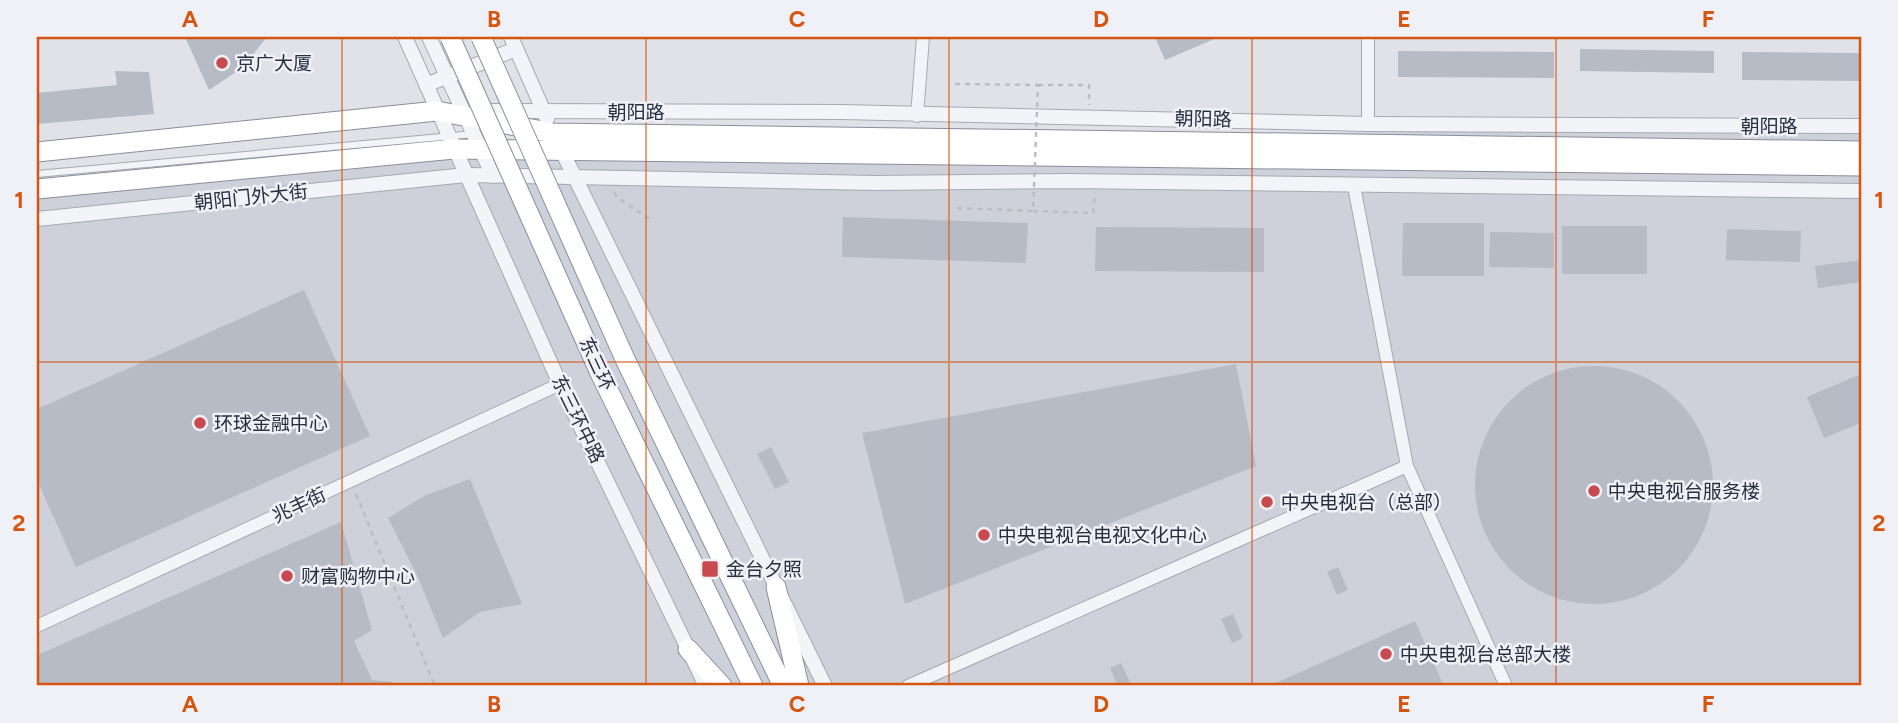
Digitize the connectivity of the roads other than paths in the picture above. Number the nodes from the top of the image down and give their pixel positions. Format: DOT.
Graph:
graph roads {
  1 [pos="405,37"];
  2 [pos="429,37"];
  3 [pos="450,37"];
  4 [pos="481,37"];
  5 [pos="923,37"];
  6 [pos="1368,37"];
  7 [pos="513,43"];
  8 [pos="447,76"];
  9 [pos="426,85"];
  10 [pos="437,111"];
  11 [pos="544,112"];
  12 [pos="916,116"];
  13 [pos="1368,124"];
  14 [pos="1861,126"];
  15 [pos="471,127"];
  16 [pos="451,141"];
  17 [pos="557,141"];
  18 [pos="1861,151"];
  19 [pos="37,152"];
  20 [pos="1861,166"];
  21 [pos="37,174"];
  22 [pos="466,175"];
  23 [pos="493,176"];
  24 [pos="574,176"];
  25 [pos="1354,186"];
  26 [pos="37,189"];
  27 [pos="1861,191"];
  28 [pos="37,219"];
  29 [pos="561,384"];
  30 [pos="1407,466"];
  31 [pos="776,587"];
  32 [pos="37,626"];
  33 [pos="688,649"];
  34 [pos="706,686"];
  35 [pos="722,686"];
  36 [pos="753,686"];
  37 [pos="783,686"];
  38 [pos="799,686"];
  39 [pos="825,686"];
  40 [pos="908,686"];
  41 [pos="1506,686"];
  1 -- 9 [label="street, 东三环中路"];
  2 -- 8 [label="street"];
  3 -- 36 [label="highway, 东三环, bridge"];
  4 -- 37 [label="highway, 东三环, bridge"];
  5 -- 12 [label="street"];
  6 -- 13 [label="street"];
  7 -- 8 [label="street"];
  7 -- 11 [label="street"];
  8 -- 9 [label="street"];
  8 -- 15 [label="street"];
  9 -- 10 [label="street, 东三环中路"];
  10 -- 15 [label="highway"];
  10 -- 16 [label="street, 东三环中路"];
  10 -- 19 [label="highway"];
  11 -- 12 [label="street, 朝阳路"];
  11 -- 15 [label="street, 朝阳路"];
  11 -- 17 [label="street"];
  12 -- 13 [label="street, 朝阳路"];
  13 -- 14 [label="street, 朝阳路"];
  15 -- 16 [label="highway, 朝阳门外大街"];
  15 -- 17 [label="highway"];
  15 -- 17 [label="highway"];
  15 -- 23 [label="street"];
  16 -- 21 [label="lane"];
  16 -- 22 [label="street, 东三环中路"];
  16 -- 26 [label="highway, 朝阳门外大街"];
  17 -- 18 [label="highway, 朝阳路"];
  17 -- 20 [label="highway, 朝阳路"];
  17 -- 24 [label="street"];
  22 -- 23 [label="street, 朝阳门外大街"];
  22 -- 28 [label="street, 朝阳门外大街"];
  22 -- 29 [label="street, 东三环中路"];
  23 -- 24 [label="street, 朝阳门外大街"];
  24 -- 25 [label="street"];
  24 -- 31 [label="street"];
  25 -- 27 [label="street"];
  25 -- 30 [label="street"];
  29 -- 32 [label="street, 兆丰街"];
  29 -- 33 [label="street, 东三环中路"];
  30 -- 40 [label="street"];
  30 -- 41 [label="street"];
  31 -- 38 [label="highway"];
  31 -- 39 [label="street"];
  33 -- 34 [label="street, 东三环中路"];
  33 -- 35 [label="highway"];
}
